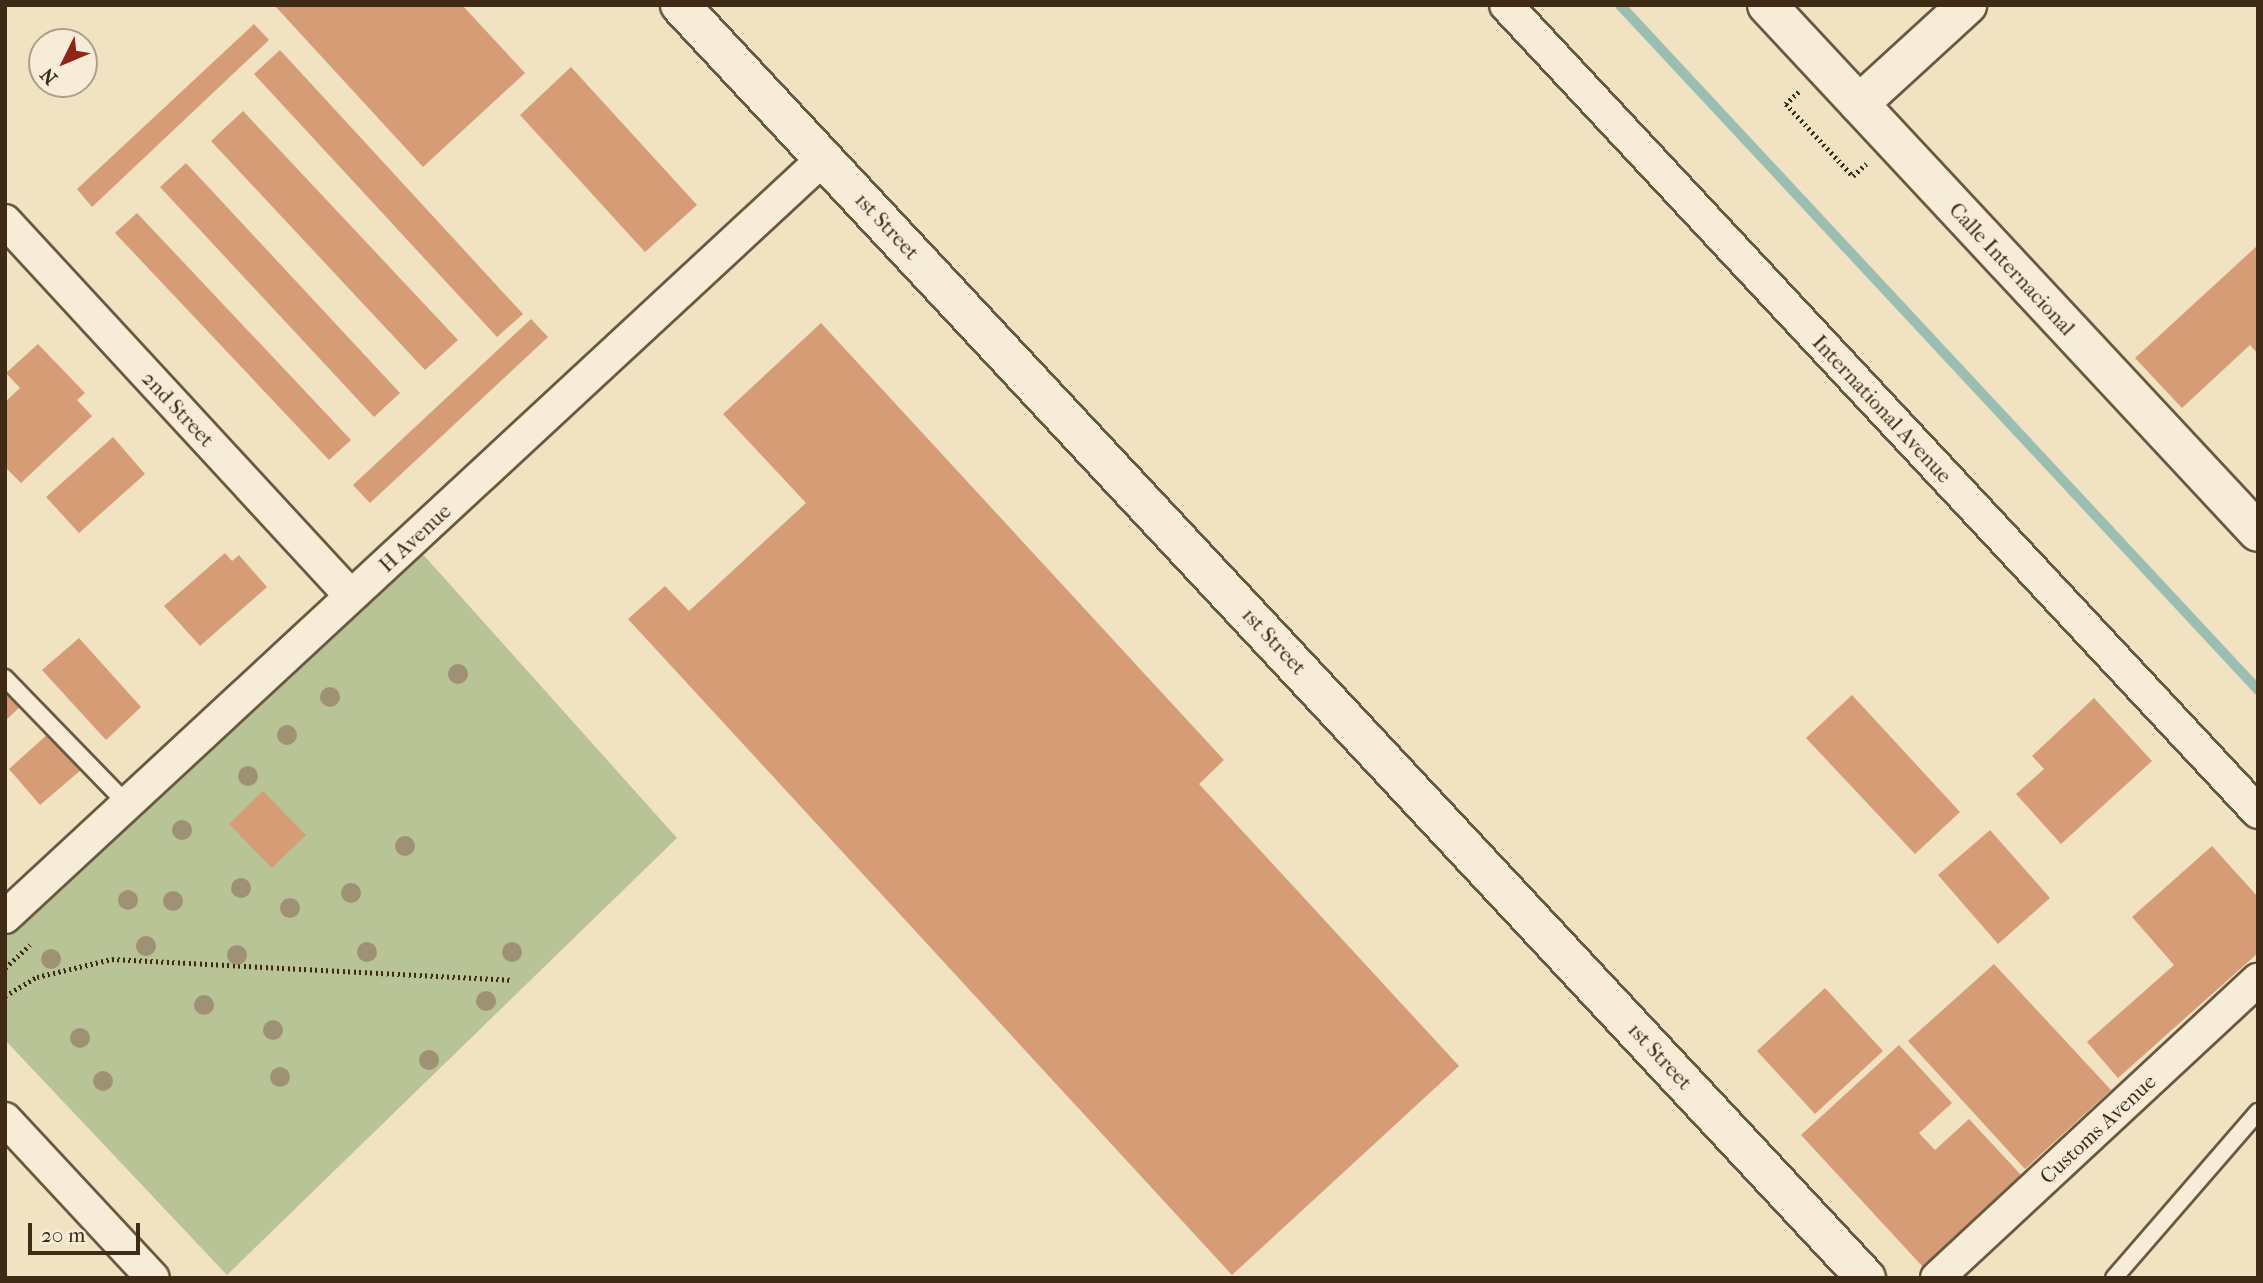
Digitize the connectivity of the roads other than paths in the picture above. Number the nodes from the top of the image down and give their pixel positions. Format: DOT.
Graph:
graph roads {
  1 [pos="680,5"];
  2 [pos="1506,5"];
  3 [pos="1767,5"];
  4 [pos="1967,5"];
  5 [pos="1859,104"];
  6 [pos="824,158"];
  7 [pos="7,225"];
  8 [pos="2253,518"];
  9 [pos="351,596"];
  10 [pos="5,678"];
  11 [pos="127,804"];
  12 [pos="2258,813"];
  13 [pos="5,917"];
  14 [pos="2258,980"];
  15 [pos="2258,1112"];
  16 [pos="5,1119"];
  17 [pos="153,1278"];
  18 [pos="1866,1278"];
  19 [pos="1937,1278"];
  20 [pos="2114,1278"];
  1 -- 6 [label="main road, 1st Street"];
  2 -- 12 [label="street, International Avenue"];
  3 -- 5 [label="main road, Calle Internacional"];
  4 -- 5 [label="main road"];
  5 -- 8 [label="main road, Calle Internacional"];
  6 -- 9 [label="street, H Avenue"];
  6 -- 18 [label="main road, 1st Street"];
  7 -- 9 [label="street, 2nd Street"];
  9 -- 11 [label="street, H Avenue"];
  10 -- 11 [label="lane"];
  11 -- 13 [label="street, H Avenue"];
  14 -- 19 [label="street, Customs Avenue"];
  15 -- 20 [label="lane"];
  16 -- 17 [label="street"];
}
